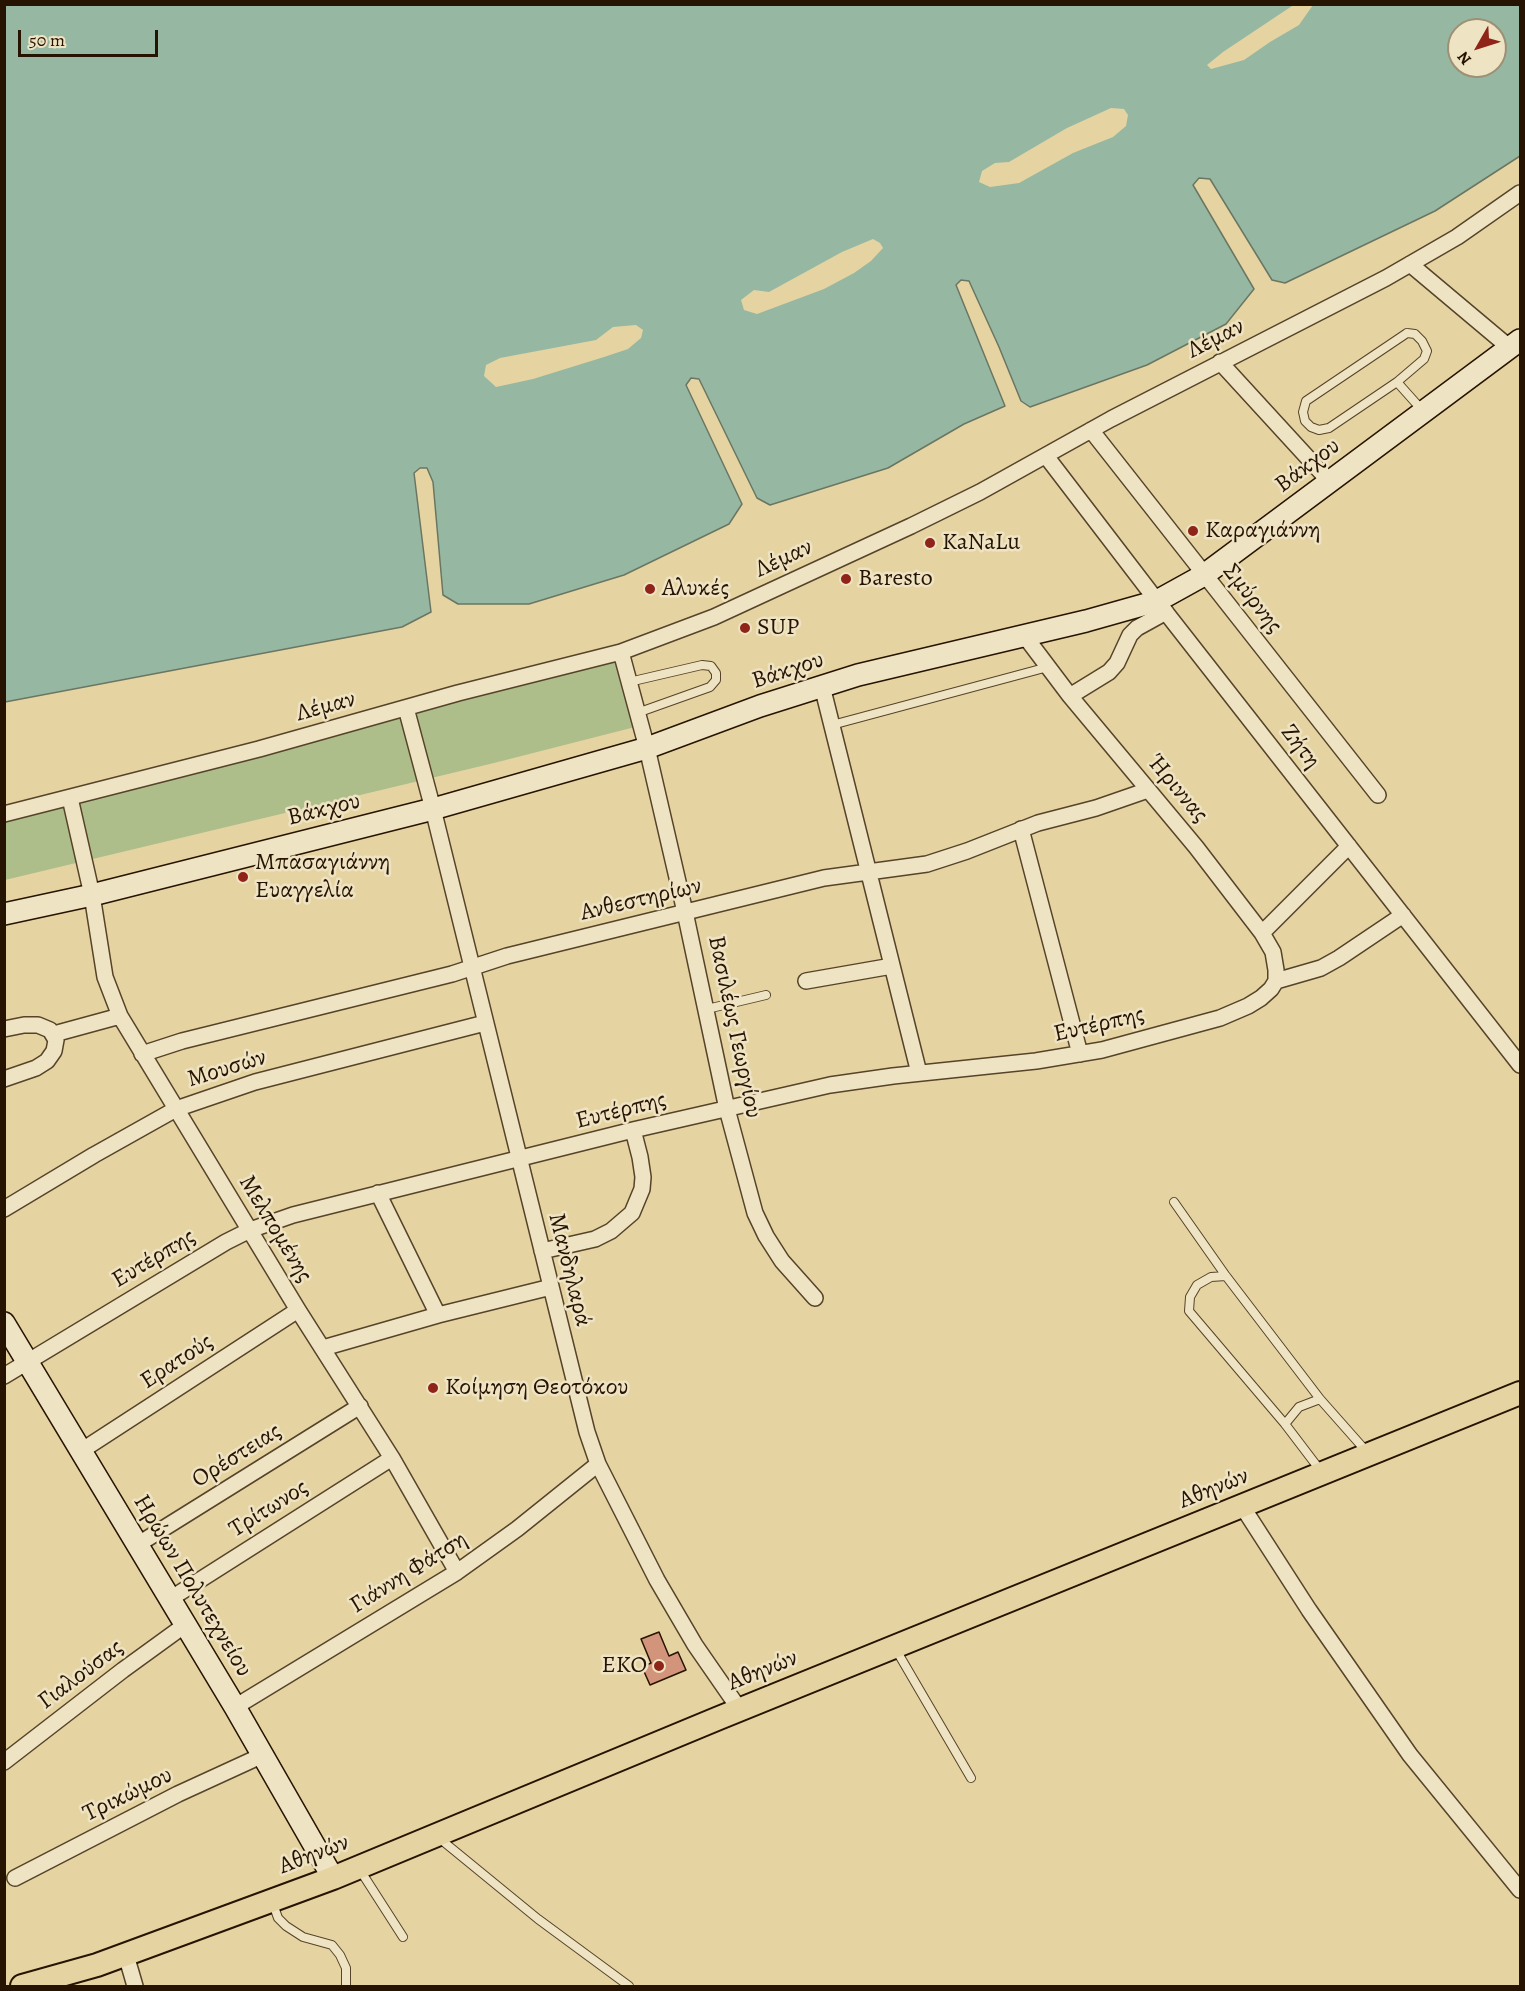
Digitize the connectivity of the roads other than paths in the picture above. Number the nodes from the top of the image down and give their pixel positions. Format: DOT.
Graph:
graph roads {
  1 [pos="1521,193"];
  2 [pos="1410,264"];
  3 [pos="1515,344"];
  4 [pos="1220,363"];
  5 [pos="1397,382"];
  6 [pos="1424,411"];
  7 [pos="1091,430"];
  8 [pos="1046,456"];
  9 [pos="1330,482"];
  10 [pos="1204,575"];
  11 [pos="1161,606"];
  12 [pos="1024,635"];
  13 [pos="621,652"];
  14 [pos="1048,667"];
  15 [pos="629,681"];
  16 [pos="822,686"];
  17 [pos="1070,696"];
  18 [pos="406,708"];
  19 [pos="637,713"];
  20 [pos="832,725"];
  21 [pos="647,748"];
  22 [pos="1148,790"];
  23 [pos="1378,795"];
  24 [pos="70,798"];
  25 [pos="433,809"];
  26 [pos="4,814"];
  27 [pos="1021,829"];
  28 [pos="1349,846"];
  29 [pos="868,872"];
  30 [pos="92,895"];
  31 [pos="686,912"];
  32 [pos="4,914"];
  33 [pos="1403,915"];
  34 [pos="1262,933"];
  35 [pos="892,966"];
  36 [pos="472,968"];
  37 [pos="806,981"];
  38 [pos="1276,981"];
  39 [pos="766,995"];
  40 [pos="706,1010"];
  41 [pos="120,1016"];
  42 [pos="485,1023"];
  43 [pos="4,1029"];
  44 [pos="54,1034"];
  45 [pos="142,1053"];
  46 [pos="1080,1054"];
  47 [pos="1520,1063"];
  48 [pos="919,1072"];
  49 [pos="4,1079"];
  50 [pos="176,1109"];
  51 [pos="727,1109"];
  52 [pos="633,1130"];
  53 [pos="519,1159"];
  54 [pos="378,1193"];
  55 [pos="1174,1202"];
  56 [pos="4,1209"];
  57 [pos="250,1230"];
  58 [pos="542,1251"];
  59 [pos="1226,1276"];
  60 [pos="550,1287"];
  61 [pos="815,1298"];
  62 [pos="298,1310"];
  63 [pos="438,1315"];
  64 [pos="4,1323"];
  65 [pos="323,1348"];
  66 [pos="28,1362"];
  67 [pos="4,1376"];
  68 [pos="1521,1393"];
  69 [pos="1320,1399"];
  70 [pos="360,1406"];
  71 [pos="1285,1424"];
  72 [pos="81,1451"];
  73 [pos="1369,1455"];
  74 [pos="392,1458"];
  75 [pos="598,1464"];
  76 [pos="1323,1473"];
  77 [pos="1242,1506"];
  78 [pos="137,1545"];
  79 [pos="457,1572"];
  80 [pos="170,1599"];
  81 [pos="185,1625"];
  82 [pos="895,1647"];
  83 [pos="235,1707"];
  84 [pos="740,1710"];
  85 [pos="263,1755"];
  86 [pos="4,1762"];
  87 [pos="971,1779"];
  88 [pos="436,1835"];
  89 [pos="358,1867"];
  90 [pos="15,1878"];
  91 [pos="333,1878"];
  92 [pos="1521,1890"];
  93 [pos="271,1900"];
  94 [pos="403,1937"];
  95 [pos="126,1954"];
  96 [pos="27,1986"];
  97 [pos="135,1986"];
  98 [pos="346,1986"];
  99 [pos="629,1986"];
  1 -- 2 [label="street, Λέμαν"];
  2 -- 3 [label="street"];
  2 -- 4 [label="street, Λέμαν"];
  3 -- 6 [label="street, Βάκχου"];
  4 -- 7 [label="street, Λέμαν"];
  4 -- 9 [label="street"];
  5 -- 5 [label="lane"];
  5 -- 6 [label="lane"];
  6 -- 9 [label="street, Βάκχου"];
  7 -- 8 [label="street, Λέμαν"];
  7 -- 10 [label="street, Σμύρνης"];
  8 -- 11 [label="street, Ζήτη"];
  8 -- 13 [label="street, Λέμαν"];
  9 -- 10 [label="street, Βάκχου"];
  10 -- 11 [label="street, Βάκχου"];
  10 -- 23 [label="street, Σμύρνης"];
  11 -- 12 [label="street, Βάκχου"];
  11 -- 17 [label="street"];
  11 -- 28 [label="street, Ζήτη"];
  12 -- 14 [label="street, Ήριννας"];
  12 -- 16 [label="street, Βάκχου"];
  13 -- 15 [label="street, Βασιλέως Γεωργίου"];
  13 -- 18 [label="street, Λέμαν"];
  14 -- 17 [label="street, Ήριννας"];
  14 -- 20 [label="lane"];
  15 -- 19 [label="street, Βασιλέως Γεωργίου"];
  15 -- 19 [label="lane"];
  16 -- 20 [label="street"];
  16 -- 21 [label="street, Βάκχου"];
  17 -- 22 [label="street, Ήριννας"];
  18 -- 24 [label="street, Λέμαν"];
  18 -- 25 [label="street, Μανδηλαρά"];
  19 -- 21 [label="street, Βασιλέως Γεωργίου"];
  20 -- 29 [label="street"];
  21 -- 25 [label="street, Βάκχου"];
  21 -- 31 [label="street, Βασιλέως Γεωργίου"];
  22 -- 27 [label="street, Ανθεστηρίων"];
  22 -- 34 [label="street, Ήριννας"];
  24 -- 26 [label="street, Λέμαν"];
  24 -- 30 [label="street, Μελπομένης"];
  25 -- 30 [label="street, Βάκχου"];
  25 -- 36 [label="street, Μανδηλαρά"];
  27 -- 29 [label="street, Ανθεστηρίων"];
  27 -- 46 [label="street"];
  28 -- 33 [label="street, Ζήτη"];
  28 -- 34 [label="street"];
  29 -- 31 [label="street, Ανθεστηρίων"];
  29 -- 35 [label="street"];
  30 -- 32 [label="street, Βάκχου"];
  30 -- 41 [label="street, Μελπομένης"];
  31 -- 36 [label="street, Ανθεστηρίων"];
  31 -- 40 [label="street, Βασιλέως Γεωργίου"];
  33 -- 38 [label="street"];
  33 -- 47 [label="street, Ζήτη"];
  34 -- 38 [label="street, Ήριννας"];
  35 -- 37 [label="street"];
  35 -- 48 [label="street"];
  36 -- 42 [label="street, Μανδηλαρά"];
  36 -- 45 [label="street, Ανθεστηρίων"];
  38 -- 46 [label="street, Ευτέρπης"];
  39 -- 40 [label="lane"];
  40 -- 51 [label="street, Βασιλέως Γεωργίου"];
  41 -- 44 [label="street"];
  41 -- 45 [label="street, Μελπομένης"];
  42 -- 50 [label="street, Μουσών"];
  42 -- 53 [label="street, Μανδηλαρά"];
  43 -- 44 [label="street"];
  44 -- 49 [label="street"];
  45 -- 50 [label="street, Μελπομένης"];
  46 -- 48 [label="street, Ευτέρπης"];
  48 -- 51 [label="street, Ευτέρπης"];
  50 -- 56 [label="street, Μουσών"];
  50 -- 57 [label="street, Μελπομένης"];
  51 -- 52 [label="street, Ευτέρπης"];
  51 -- 61 [label="street, Βασιλέως Γεωργίου"];
  52 -- 53 [label="street, Ευτέρπης"];
  52 -- 58 [label="street"];
  53 -- 54 [label="street, Ευτέρπης"];
  53 -- 58 [label="street, Μανδηλαρά"];
  54 -- 57 [label="street, Ευτέρπης"];
  54 -- 63 [label="street"];
  55 -- 59 [label="lane"];
  57 -- 62 [label="street, Μελπομένης"];
  57 -- 66 [label="street, Ευτέρπης"];
  58 -- 60 [label="street, Μανδηλαρά"];
  59 -- 69 [label="lane"];
  59 -- 71 [label="lane"];
  60 -- 63 [label="street"];
  60 -- 75 [label="street, Μανδηλαρά"];
  62 -- 65 [label="street, Μελπομένης"];
  62 -- 72 [label="street, Ερατούς"];
  63 -- 65 [label="street"];
  64 -- 66 [label="street, Ηρώων Πολυτεχνείου"];
  65 -- 70 [label="street, Μελπομένης"];
  66 -- 67 [label="street, Ευτέρπης"];
  66 -- 72 [label="street, Ηρώων Πολυτεχνείου"];
  68 -- 73 [label="main road, Αθηνών"];
  69 -- 71 [label="lane"];
  69 -- 73 [label="lane"];
  70 -- 74 [label="street, Μελπομένης"];
  70 -- 78 [label="street, Ορέστειας"];
  71 -- 76 [label="lane"];
  72 -- 78 [label="street, Ηρώων Πολυτεχνείου"];
  73 -- 76 [label="main road, Αθηνών"];
  74 -- 79 [label="street, Μελπομένης"];
  74 -- 80 [label="street, Τρίτωνος"];
  75 -- 79 [label="street, Γιάννη Φάτση"];
  75 -- 84 [label="street, Μανδηλαρά"];
  76 -- 77 [label="main road, Αθηνών"];
  77 -- 82 [label="main road, Αθηνών"];
  77 -- 92 [label="street"];
  78 -- 80 [label="street, Ηρώων Πολυτεχνείου"];
  79 -- 83 [label="street, Γιάννη Φάτση"];
  80 -- 81 [label="street, Ηρώων Πολυτεχνείου"];
  81 -- 83 [label="street, Ηρώων Πολυτεχνείου"];
  81 -- 86 [label="street, Γιαλούσας"];
  82 -- 84 [label="main road, Αθηνών"];
  82 -- 87 [label="lane"];
  83 -- 85 [label="street, Ηρώων Πολυτεχνείου"];
  84 -- 88 [label="main road, Αθηνών"];
  85 -- 90 [label="street, Τρικώμου"];
  85 -- 91 [label="street, Ηρώων Πολυτεχνείου"];
  88 -- 89 [label="main road, Αθηνών"];
  88 -- 99 [label="lane"];
  89 -- 91 [label="main road, Αθηνών"];
  89 -- 94 [label="lane"];
  91 -- 93 [label="main road, Αθηνών"];
  93 -- 95 [label="main road, Αθηνών"];
  93 -- 98 [label="lane"];
  95 -- 96 [label="main road, Αθηνών"];
  95 -- 97 [label="street"];
}
